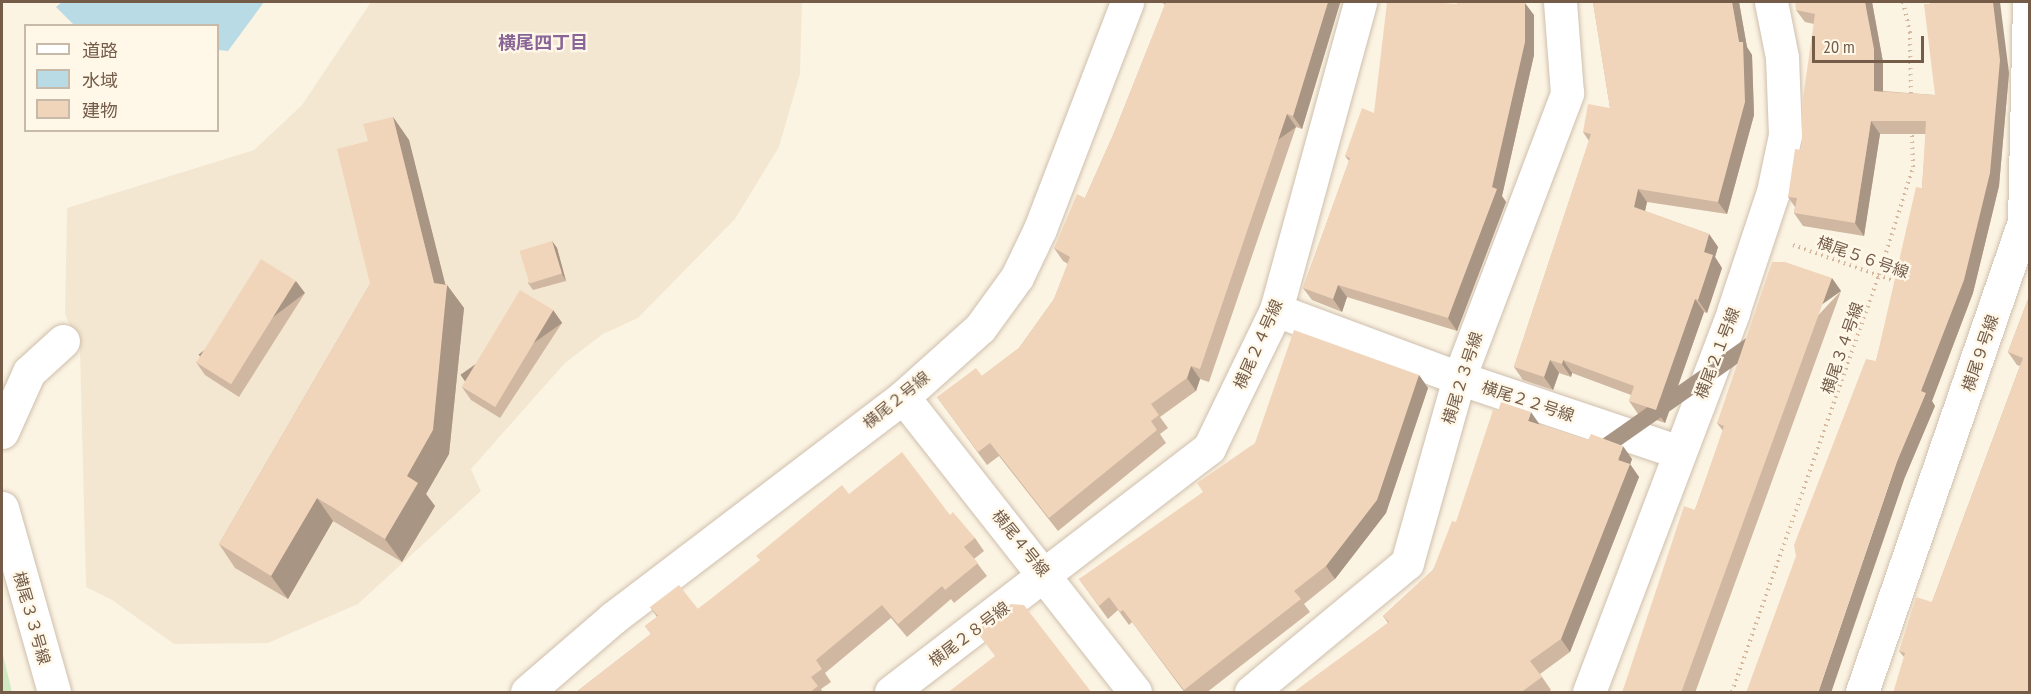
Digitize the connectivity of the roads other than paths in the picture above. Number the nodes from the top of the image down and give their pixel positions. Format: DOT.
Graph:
graph roads {
  1 [pos="1127,2"];
  2 [pos="1360,2"];
  3 [pos="1560,2"];
  4 [pos="1771,2"];
  5 [pos="2029,2"];
  6 [pos="2029,23"];
  7 [pos="2027,222"];
  8 [pos="1276,310"];
  9 [pos="63,341"];
  10 [pos="1459,378"];
  11 [pos="903,397"];
  12 [pos="2,432"];
  13 [pos="1679,452"];
  14 [pos="2,508"];
  15 [pos="1047,576"];
  16 [pos="54,693"];
  17 [pos="527,693"];
  18 [pos="891,693"];
  19 [pos="1135,693"];
  20 [pos="1251,693"];
  21 [pos="1589,693"];
  22 [pos="1862,693"];
  1 -- 11 [label="street, 横尾２号線"];
  2 -- 8 [label="street, 横尾２４号線"];
  3 -- 10 [label="street, 横尾２３号線"];
  4 -- 13 [label="street, 横尾２１号線"];
  5 -- 6 [label="street, 横尾９号線"];
  6 -- 7 [label="street, 横尾９号線"];
  7 -- 22 [label="street, 横尾９号線"];
  8 -- 10 [label="street, 横尾２２号線"];
  8 -- 15 [label="street, 横尾２４号線"];
  9 -- 12 [label="street"];
  10 -- 13 [label="street, 横尾２２号線"];
  10 -- 20 [label="street, 横尾２３号線"];
  11 -- 15 [label="street, 横尾４号線"];
  11 -- 17 [label="street, 横尾２号線"];
  13 -- 21 [label="street, 横尾２１号線"];
  14 -- 16 [label="street, 横尾３３号線"];
  15 -- 18 [label="street, 横尾２８号線"];
  15 -- 19 [label="street, 横尾４号線"];
}
